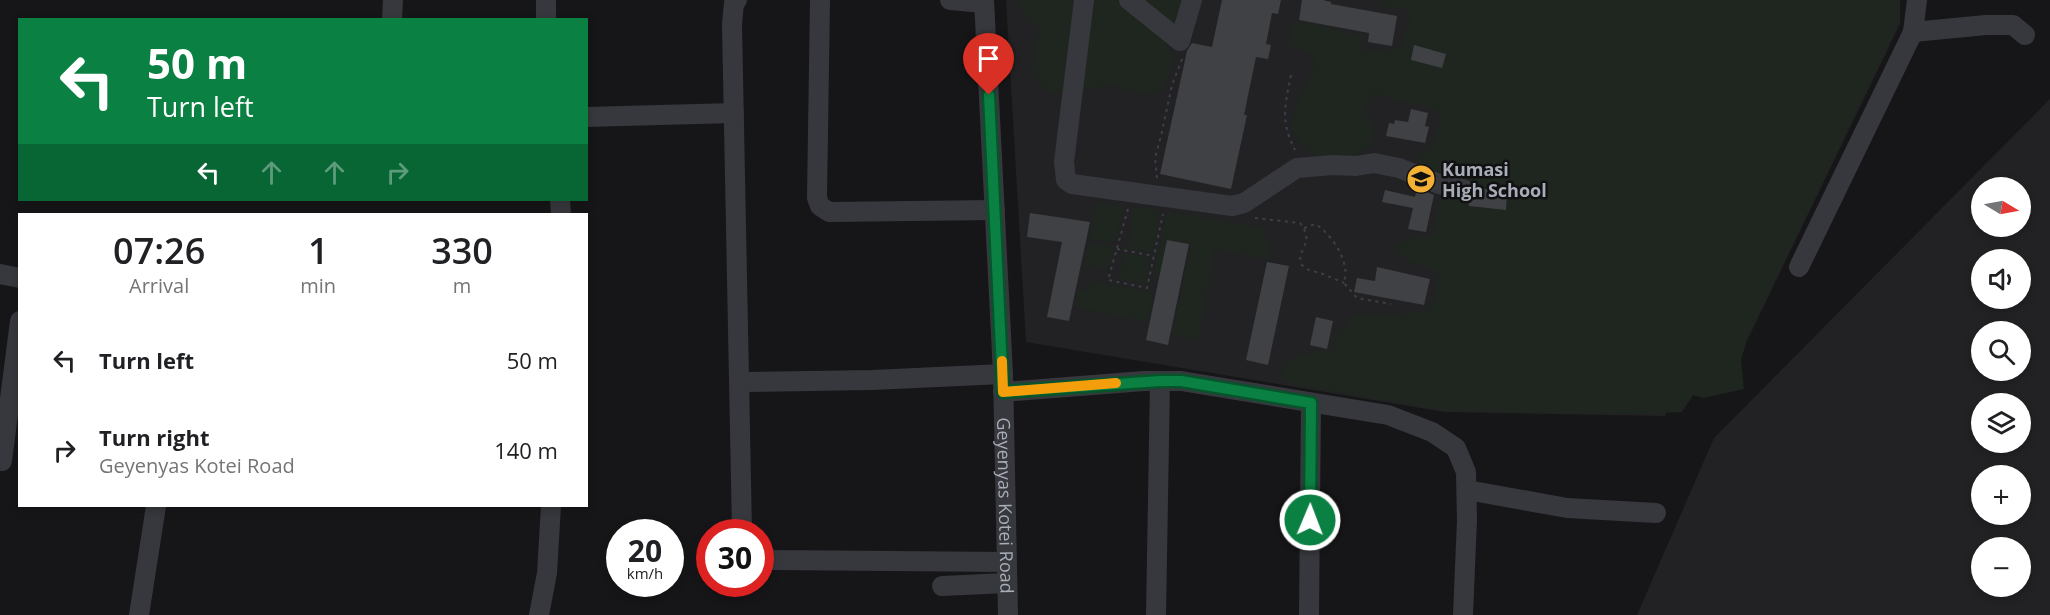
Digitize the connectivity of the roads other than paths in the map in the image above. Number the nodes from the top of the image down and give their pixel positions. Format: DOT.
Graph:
graph roads {
  1 [pos="393,0"];
  2 [pos="546,0"];
  3 [pos="737,0"];
  4 [pos="820,0"];
  5 [pos="950,0"];
  6 [pos="1084,0"];
  7 [pos="1129,0"];
  8 [pos="1192,0"];
  9 [pos="1917,0"];
  10 [pos="984,1"];
  11 [pos="392,18"];
  12 [pos="546,18"];
  13 [pos="1913,32"];
  14 [pos="2025,35"];
  15 [pos="734,113"];
  16 [pos="588,117"];
  17 [pos="1463,189"];
  18 [pos="994,210"];
  19 [pos="1799,267"];
  20 [pos="0,274"];
  21 [pos="18,278"];
  22 [pos="18,337"];
  23 [pos="1160,381"];
  24 [pos="740,382"];
  25 [pos="1003,383"];
  26 [pos="1311,403"];
  27 [pos="2,461"];
  28 [pos="1467,490"];
  29 [pos="156,507"];
  30 [pos="551,507"];
  31 [pos="1656,513"];
  32 [pos="742,519"];
  33 [pos="774,560"];
  34 [pos="1006,562"];
  35 [pos="1007,582"];
  36 [pos="942,586"];
  37 [pos="139,615"];
  38 [pos="539,615"];
  39 [pos="1008,615"];
  40 [pos="1156,615"];
  41 [pos="1309,615"];
  42 [pos="1463,615"];
  1 -- 11 [label="street"];
  2 -- 12 [label="street"];
  3 -- 15 [label="street"];
  4 -- 18 [label="street"];
  5 -- 10 [label="street"];
  6 -- 17 [label="street"];
  7 -- 8 [label="street"];
  9 -- 13 [label="street"];
  10 -- 18 [label="street, Geyenyas Kotei Road"];
  13 -- 14 [label="street"];
  13 -- 19 [label="street"];
  15 -- 16 [label="street"];
  15 -- 24 [label="street"];
  18 -- 25 [label="street, Geyenyas Kotei Road"];
  20 -- 21 [label="street"];
  22 -- 27 [label="street"];
  23 -- 25 [label="street"];
  23 -- 26 [label="street"];
  23 -- 40 [label="street"];
  24 -- 25 [label="street"];
  24 -- 32 [label="street"];
  25 -- 34 [label="street, Geyenyas Kotei Road"];
  26 -- 28 [label="street"];
  26 -- 41 [label="street"];
  28 -- 31 [label="street"];
  28 -- 42 [label="street"];
  29 -- 37 [label="street"];
  30 -- 38 [label="street"];
  33 -- 34 [label="street"];
  34 -- 35 [label="street, Geyenyas Kotei Road"];
  35 -- 36 [label="street"];
  35 -- 39 [label="street, Geyenyas Kotei Road"];
}
